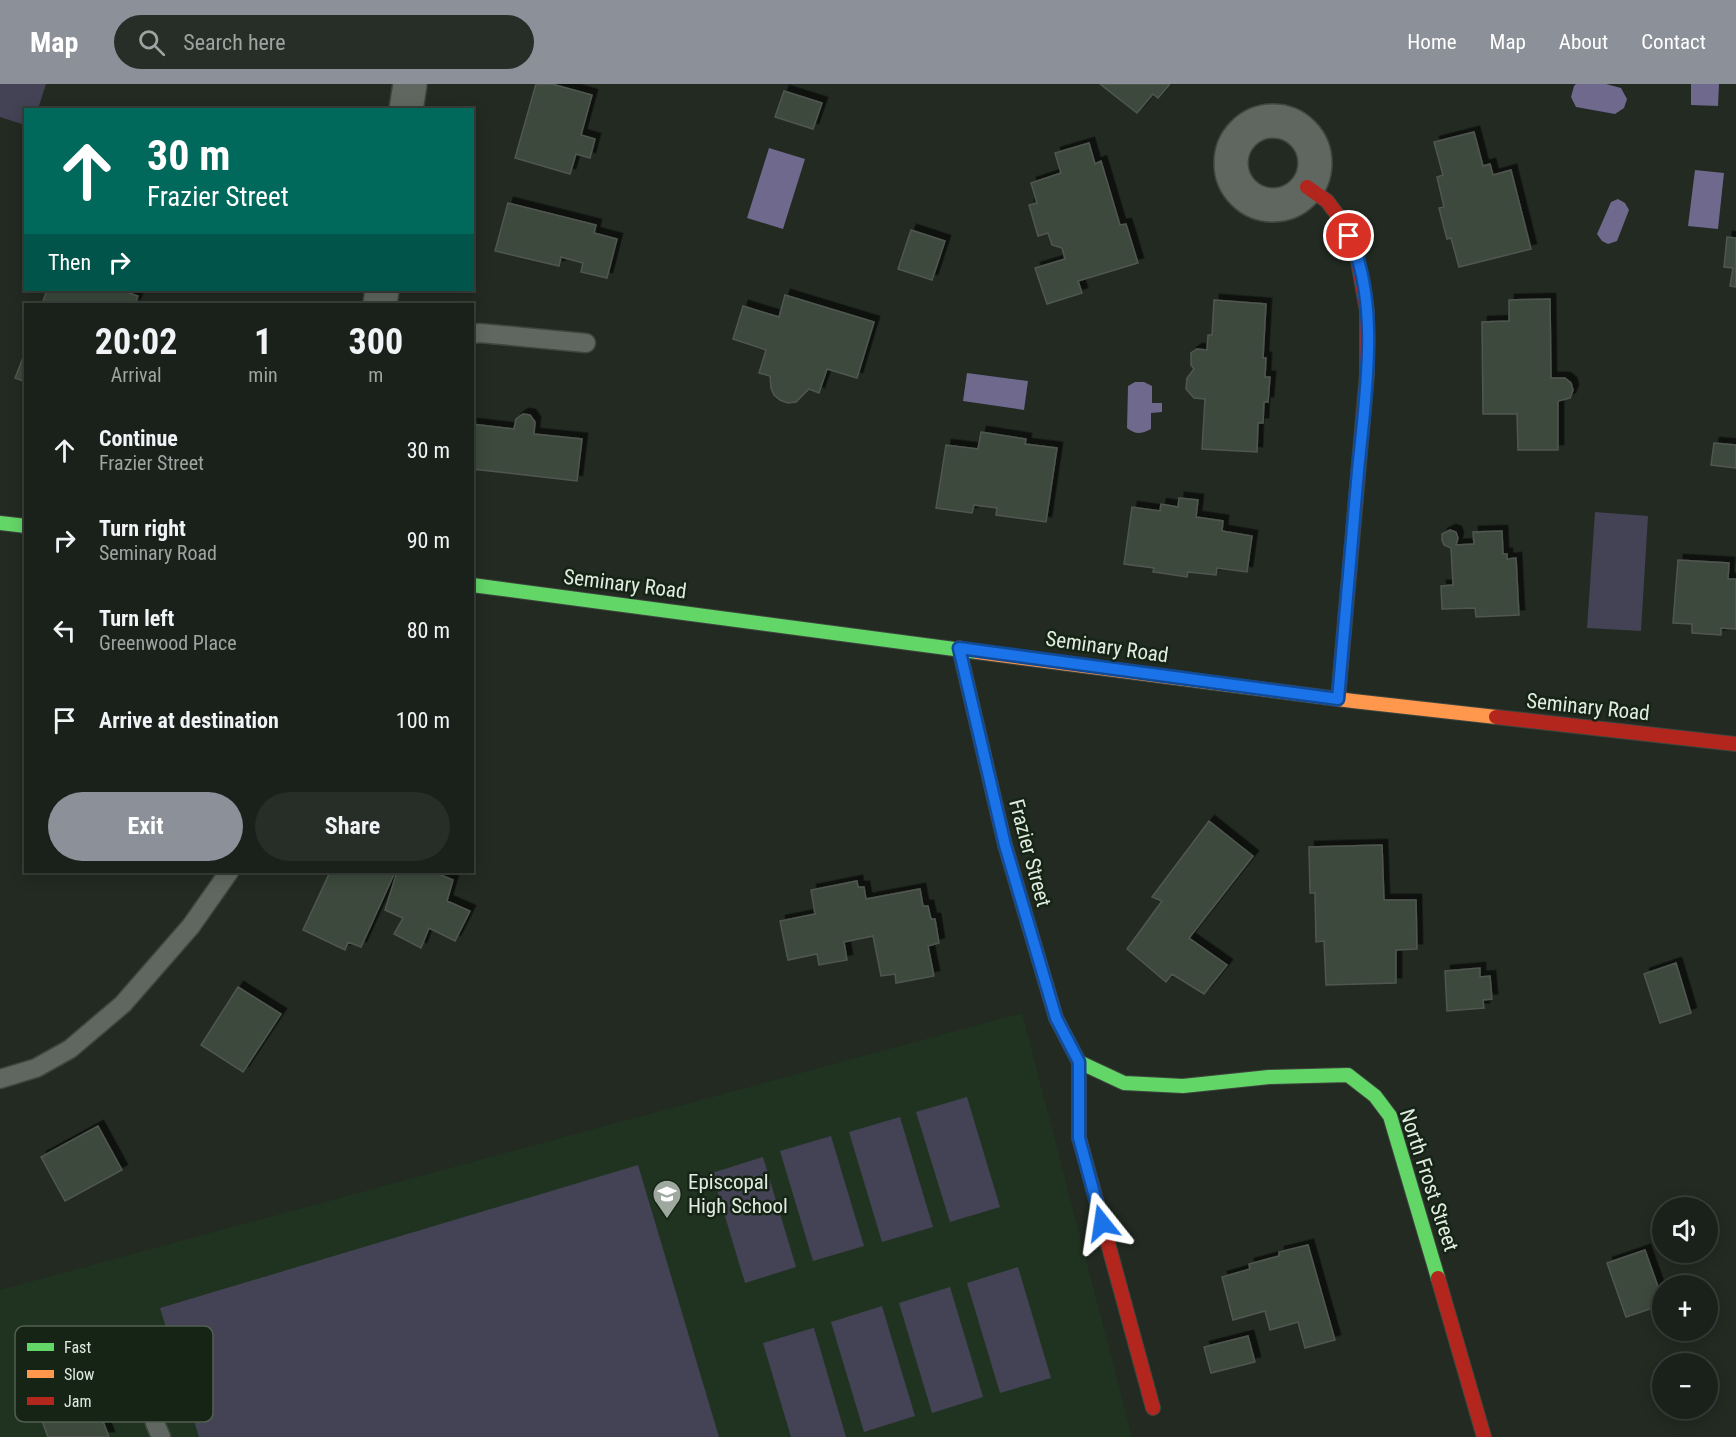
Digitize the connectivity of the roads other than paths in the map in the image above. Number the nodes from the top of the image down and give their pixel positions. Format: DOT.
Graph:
graph roads {
  1 [pos="410,84"];
  2 [pos="406,108"];
  3 [pos="1307,187"];
  4 [pos="474,334"];
  5 [pos="586,343"];
  6 [pos="0,522"];
  7 [pos="24,526"];
  8 [pos="474,585"];
  9 [pos="959,648"];
  10 [pos="1338,699"];
  11 [pos="1736,744"];
  12 [pos="228,873"];
  13 [pos="1079,1062"];
  14 [pos="0,1079"];
  15 [pos="1153,1408"];
  16 [pos="1484,1437"];
  1 -- 2 [label="street"];
  3 -- 10 [label="street"];
  4 -- 5 [label="lane"];
  6 -- 7 [label="street"];
  8 -- 9 [label="street, Seminary Road"];
  9 -- 10 [label="street, Seminary Road"];
  9 -- 13 [label="street, Frazier Street"];
  10 -- 11 [label="street, Seminary Road"];
  12 -- 14 [label="lane"];
  13 -- 15 [label="street"];
  13 -- 16 [label="street, North Frost Street"];
}
